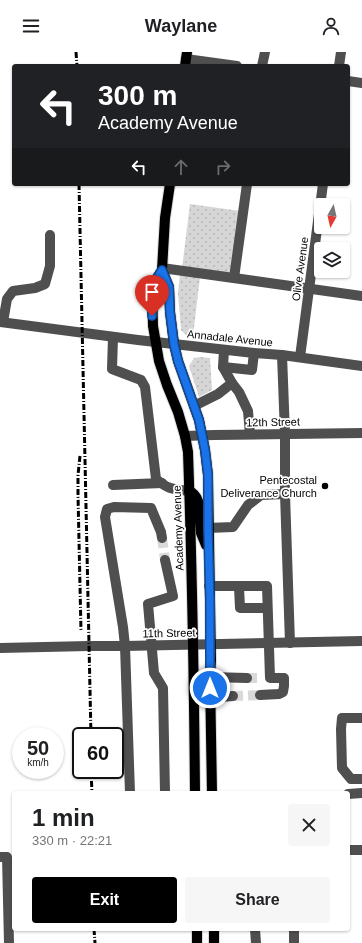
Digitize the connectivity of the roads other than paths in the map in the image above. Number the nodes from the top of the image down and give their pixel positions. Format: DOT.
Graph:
graph roads {
  1 [pos="265,52"];
  2 [pos="341,52"];
  3 [pos="186,59"];
  4 [pos="222,64"];
  5 [pos="262,64"];
  6 [pos="340,64"];
  7 [pos="350,82"];
  8 [pos="362,83"];
  9 [pos="170,186"];
  10 [pos="247,186"];
  11 [pos="323,186"];
  12 [pos="50,235"];
  13 [pos="162,269"];
  14 [pos="234,278"];
  15 [pos="309,288"];
  16 [pos="362,296"];
  17 [pos="2,322"];
  18 [pos="113,337"];
  19 [pos="155,342"];
  20 [pos="174,344"];
  21 [pos="224,350"];
  22 [pos="254,353"];
  23 [pos="282,355"];
  24 [pos="300,357"];
  25 [pos="362,366"];
  26 [pos="223,367"];
  27 [pos="232,384"];
  28 [pos="194,406"];
  29 [pos="362,433"];
  30 [pos="250,434"];
  31 [pos="285,434"];
  32 [pos="202,435"];
  33 [pos="185,436"];
  34 [pos="162,483"];
  35 [pos="113,485"];
  36 [pos="190,491"];
  37 [pos="285,494"];
  38 [pos="208,528"];
  39 [pos="162,538"];
  40 [pos="208,551"];
  41 [pos="165,560"];
  42 [pos="209,586"];
  43 [pos="239,587"];
  44 [pos="267,608"];
  45 [pos="362,641"];
  46 [pos="268,643"];
  47 [pos="290,643"];
  48 [pos="210,644"];
  49 [pos="192,645"];
  50 [pos="125,646"];
  51 [pos="152,646"];
  52 [pos="0,648"];
  53 [pos="210,678"];
  54 [pos="247,678"];
  55 [pos="260,695"];
  56 [pos="233,696"];
  57 [pos="210,698"];
  58 [pos="362,718"];
  59 [pos="362,778"];
  60 [pos="130,791"];
  61 [pos="165,791"];
  62 [pos="194,791"];
  63 [pos="212,791"];
  64 [pos="362,793"];
  65 [pos="350,794"];
  66 [pos="350,850"];
  67 [pos="362,850"];
  68 [pos="3,857"];
  69 [pos="4,924"];
  70 [pos="197,931"];
  71 [pos="214,931"];
  72 [pos="255,931"];
  73 [pos="294,931"];
  74 [pos="9,943"];
  75 [pos="197,943"];
  76 [pos="214,943"];
  77 [pos="256,943"];
  78 [pos="294,943"];
  1 -- 5 [label="street"];
  2 -- 6 [label="street"];
  3 -- 4 [label="street"];
  7 -- 8 [label="street"];
  9 -- 13 [label="main road, Academy Avenue"];
  10 -- 14 [label="street"];
  11 -- 15 [label="street, Olive Avenue"];
  12 -- 17 [label="street"];
  13 -- 14 [label="street"];
  13 -- 19 [label="main road, Academy Avenue"];
  13 -- 20 [label="main road, Academy Avenue"];
  14 -- 15 [label="street"];
  15 -- 16 [label="street"];
  15 -- 24 [label="street, Olive Avenue"];
  17 -- 18 [label="street, Annadale Avenue"];
  18 -- 19 [label="street, Annadale Avenue"];
  18 -- 34 [label="street"];
  19 -- 20 [label="street, Annadale Avenue"];
  19 -- 33 [label="main road, Academy Avenue"];
  20 -- 21 [label="street, Annadale Avenue"];
  20 -- 28 [label="main road, Academy Avenue"];
  21 -- 22 [label="street, Annadale Avenue"];
  21 -- 26 [label="street"];
  22 -- 23 [label="street, Annadale Avenue"];
  22 -- 26 [label="street"];
  23 -- 24 [label="street, Annadale Avenue"];
  23 -- 31 [label="street"];
  24 -- 25 [label="street, Annadale Avenue"];
  26 -- 27 [label="street"];
  27 -- 28 [label="street"];
  27 -- 30 [label="street"];
  28 -- 32 [label="main road, Academy Avenue"];
  29 -- 31 [label="street, 12th Street"];
  30 -- 31 [label="street, 12th Street"];
  30 -- 32 [label="street, 12th Street"];
  31 -- 37 [label="street"];
  32 -- 33 [label="street, 12th Street"];
  32 -- 38 [label="main road, Academy Avenue"];
  33 -- 36 [label="main road, Academy Avenue"];
  34 -- 35 [label="street"];
  34 -- 36 [label="street"];
  36 -- 40 [label="main road"];
  36 -- 49 [label="main road, Academy Avenue"];
  37 -- 38 [label="street"];
  37 -- 47 [label="street"];
  38 -- 40 [label="main road, Academy Avenue"];
  39 -- 50 [label="street"];
  40 -- 42 [label="main road, Academy Avenue"];
  41 -- 51 [label="street"];
  42 -- 43 [label="street"];
  42 -- 48 [label="main road, Academy Avenue"];
  43 -- 44 [label="street"];
  43 -- 44 [label="street"];
  44 -- 46 [label="street"];
  45 -- 47 [label="street, 11th Street"];
  46 -- 47 [label="street, 11th Street"];
  46 -- 48 [label="street, 11th Street"];
  46 -- 55 [label="street"];
  48 -- 49 [label="street, 11th Street"];
  48 -- 53 [label="main road, Academy Avenue"];
  49 -- 51 [label="street, 11th Street"];
  49 -- 62 [label="main road, Academy Avenue"];
  50 -- 51 [label="street, 11th Street"];
  50 -- 52 [label="street, 11th Street"];
  50 -- 60 [label="street"];
  51 -- 61 [label="street"];
  53 -- 54 [label="street"];
  53 -- 57 [label="main road, Academy Avenue"];
  56 -- 57 [label="street"];
  57 -- 63 [label="main road, Academy Avenue"];
  58 -- 59 [label="street"];
  64 -- 65 [label="street"];
  66 -- 67 [label="street"];
  68 -- 69 [label="street"];
  69 -- 74 [label="street"];
  70 -- 75 [label="main road"];
  71 -- 76 [label="main road"];
  72 -- 77 [label="street"];
  73 -- 78 [label="street"];
}
